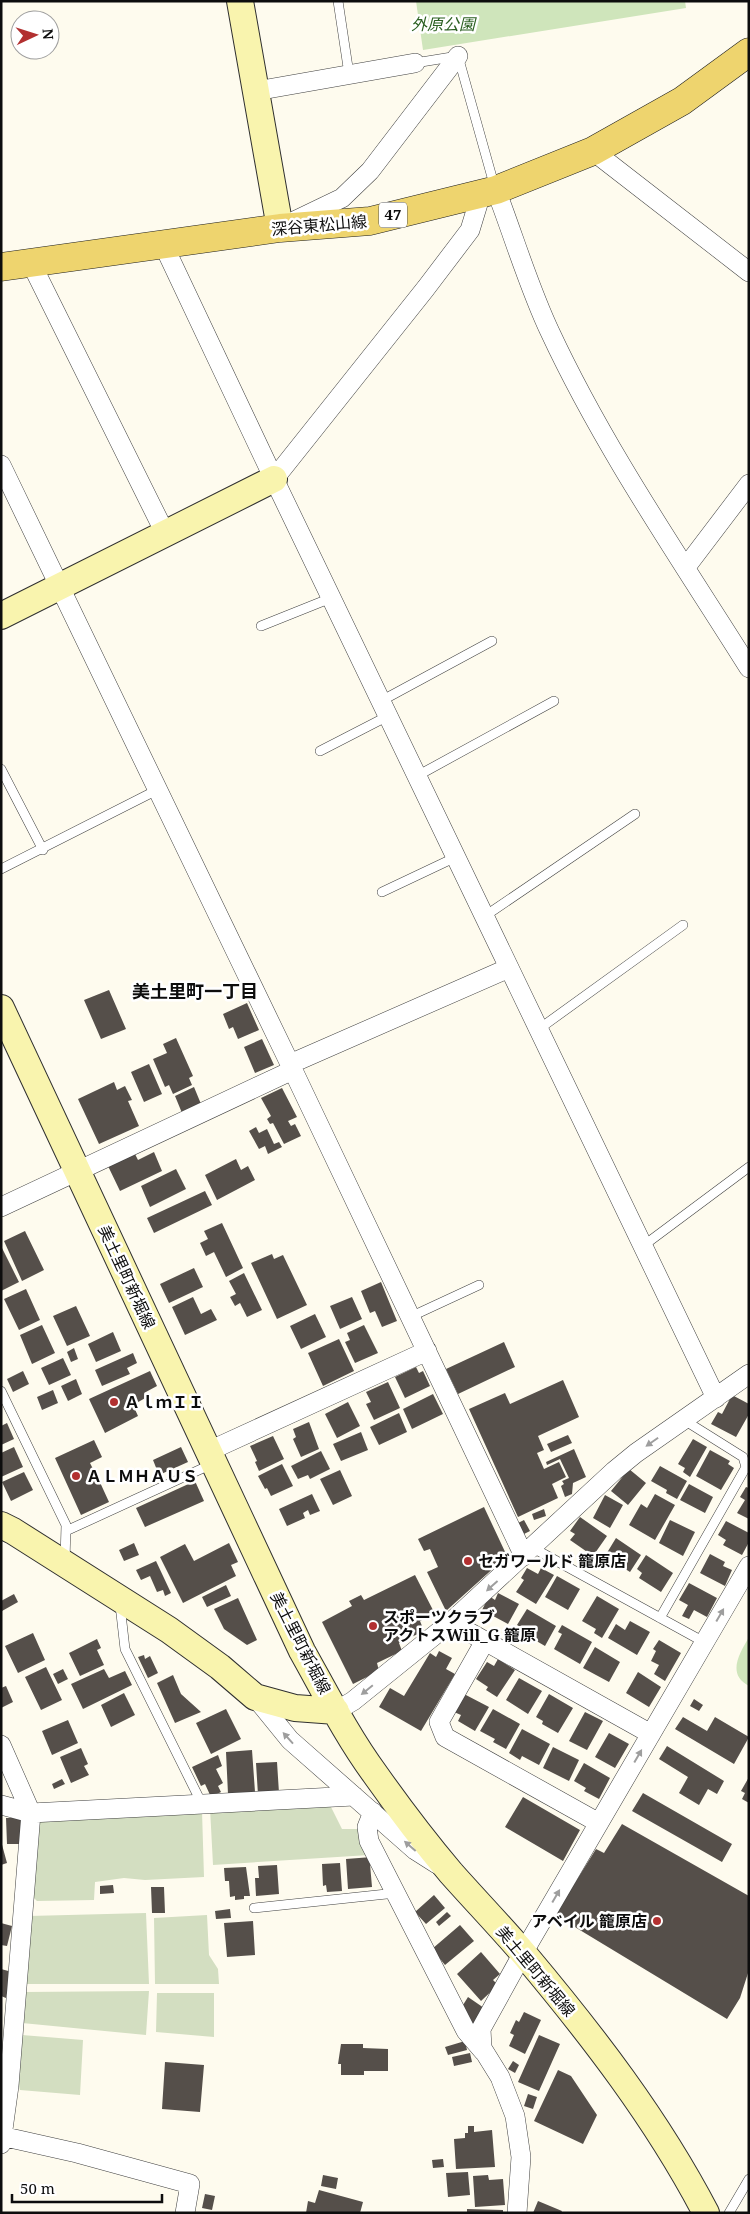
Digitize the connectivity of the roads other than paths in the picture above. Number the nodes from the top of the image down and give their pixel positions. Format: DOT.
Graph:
graph roads {
  1 [pos="240,1"];
  2 [pos="338,1"];
  3 [pos="749,52"];
  4 [pos="458,56"];
  5 [pos="414,63"];
  6 [pos="349,74"];
  7 [pos="256,91"];
  8 [pos="593,152"];
  9 [pos="489,192"];
  10 [pos="280,228"];
  11 [pos="163,244"];
  12 [pos="31,263"];
  13 [pos="1,267"];
  14 [pos="749,272"];
  15 [pos="1,465"];
  16 [pos="274,479"];
  17 [pos="749,484"];
  18 [pos="165,534"];
  19 [pos="686,567"];
  20 [pos="58,587"];
  21 [pos="331,598"];
  22 [pos="1,616"];
  23 [pos="261,626"];
  24 [pos="492,641"];
  25 [pos="749,668"];
  26 [pos="554,701"];
  27 [pos="384,708"];
  28 [pos="320,751"];
  29 [pos="1,768"];
  30 [pos="417,776"];
  31 [pos="157,790"];
  32 [pos="636,814"];
  33 [pos="43,850"];
  34 [pos="456,857"];
  35 [pos="1,870"];
  36 [pos="382,892"];
  37 [pos="484,916"];
  38 [pos="683,925"];
  39 [pos="509,968"];
  40 [pos="1,1008"];
  41 [pos="539,1029"];
  42 [pos="291,1067"];
  43 [pos="749,1167"];
  44 [pos="76,1171"];
  45 [pos="1,1207"];
  46 [pos="643,1246"];
  47 [pos="479,1285"];
  48 [pos="410,1317"];
  49 [pos="427,1351"];
  50 [pos="749,1374"];
  51 [pos="1,1391"];
  52 [pos="716,1398"];
  53 [pos="684,1420"];
  54 [pos="212,1457"];
  55 [pos="1,1525"];
  56 [pos="66,1531"];
  57 [pos="529,1552"];
  58 [pos="64,1564"];
  59 [pos="749,1566"];
  60 [pos="119,1599"];
  61 [pos="660,1618"];
  62 [pos="452,1622"];
  63 [pos="486,1641"];
  64 [pos="704,1642"];
  65 [pos="255,1697"];
  66 [pos="336,1711"];
  67 [pos="651,1734"];
  68 [pos="1,1745"];
  69 [pos="354,1796"];
  70 [pos="202,1804"];
  71 [pos="1,1805"];
  72 [pos="373,1812"];
  73 [pos="31,1813"];
  74 [pos="599,1823"];
  75 [pos="451,1872"];
  76 [pos="396,1893"];
  77 [pos="254,1908"];
  78 [pos="523,1953"];
  79 [pos="10,1961"];
  80 [pos="8,2009"];
  81 [pos="484,2052"];
  82 [pos="2,2139"];
  83 [pos="749,2179"];
  84 [pos="185,2213"];
  85 [pos="517,2213"];
  86 [pos="706,2213"];
  87 [pos="729,2213"];
  1 -- 7 [label="main road"];
  2 -- 6 [label="lane"];
  3 -- 8 [label="main road, 深谷東松山線 / 47"];
  4 -- 5 [label="lane"];
  4 -- 9 [label="lane"];
  4 -- 10 [label="street"];
  5 -- 6 [label="street"];
  6 -- 7 [label="street"];
  7 -- 10 [label="main road"];
  8 -- 9 [label="main road, 深谷東松山線 / 47"];
  8 -- 14 [label="street"];
  9 -- 10 [label="main road, 深谷東松山線 / 47"];
  9 -- 16 [label="street"];
  9 -- 19 [label="street"];
  10 -- 11 [label="main road, 深谷東松山線 / 47"];
  11 -- 12 [label="main road, 深谷東松山線 / 47"];
  11 -- 16 [label="street"];
  12 -- 13 [label="main road, 深谷東松山線 / 47"];
  12 -- 18 [label="street"];
  15 -- 20 [label="street"];
  16 -- 18 [label="main road"];
  16 -- 21 [label="street"];
  17 -- 19 [label="street"];
  18 -- 20 [label="main road"];
  19 -- 25 [label="street"];
  20 -- 22 [label="main road"];
  20 -- 31 [label="street"];
  21 -- 23 [label="lane"];
  21 -- 27 [label="street"];
  24 -- 27 [label="lane"];
  26 -- 30 [label="lane"];
  27 -- 28 [label="lane"];
  27 -- 30 [label="street"];
  29 -- 33 [label="lane"];
  30 -- 34 [label="street"];
  31 -- 33 [label="lane"];
  31 -- 42 [label="street"];
  32 -- 37 [label="lane"];
  33 -- 35 [label="lane"];
  34 -- 36 [label="lane"];
  34 -- 37 [label="street"];
  37 -- 39 [label="street"];
  38 -- 41 [label="lane"];
  39 -- 41 [label="street"];
  39 -- 42 [label="street"];
  40 -- 44 [label="main road, 美土里町新堀線"];
  41 -- 46 [label="street"];
  42 -- 44 [label="street"];
  42 -- 48 [label="street"];
  43 -- 46 [label="lane"];
  44 -- 45 [label="street"];
  44 -- 54 [label="main road, 美土里町新堀線"];
  46 -- 52 [label="street"];
  47 -- 48 [label="lane"];
  48 -- 49 [label="street"];
  49 -- 54 [label="street"];
  49 -- 57 [label="street"];
  50 -- 52 [label="street"];
  51 -- 56 [label="lane"];
  52 -- 53 [label="street"];
  53 -- 57 [label="street, one-way"];
  53 -- 61 [label="lane"];
  54 -- 56 [label="lane"];
  54 -- 66 [label="main road, 美土里町新堀線"];
  55 -- 58 [label="main road"];
  56 -- 58 [label="lane"];
  57 -- 61 [label="lane"];
  57 -- 62 [label="street, one-way"];
  58 -- 60 [label="main road"];
  64 -- 59 [label="street, one-way"];
  60 -- 65 [label="main road"];
  60 -- 70 [label="lane"];
  61 -- 64 [label="lane"];
  62 -- 63 [label="street"];
  62 -- 66 [label="street, one-way"];
  63 -- 67 [label="street"];
  63 -- 74 [label="street"];
  64 -- 67 [label="street"];
  65 -- 66 [label="main road"];
  69 -- 65 [label="street, one-way"];
  66 -- 75 [label="main road, 美土里町新堀線"];
  74 -- 67 [label="street, one-way"];
  68 -- 73 [label="street"];
  69 -- 70 [label="street"];
  69 -- 72 [label="street"];
  70 -- 73 [label="street"];
  71 -- 73 [label="street"];
  75 -- 72 [label="street, one-way"];
  72 -- 76 [label="street"];
  73 -- 79 [label="street"];
  78 -- 74 [label="street, one-way"];
  75 -- 78 [label="main road, 美土里町新堀線"];
  76 -- 77 [label="lane"];
  76 -- 81 [label="street"];
  78 -- 81 [label="street"];
  78 -- 86 [label="main road, 美土里町新堀線"];
  79 -- 80 [label="street"];
  80 -- 82 [label="street"];
  81 -- 85 [label="street"];
  82 -- 84 [label="street"];
  83 -- 87 [label="lane"];
}
